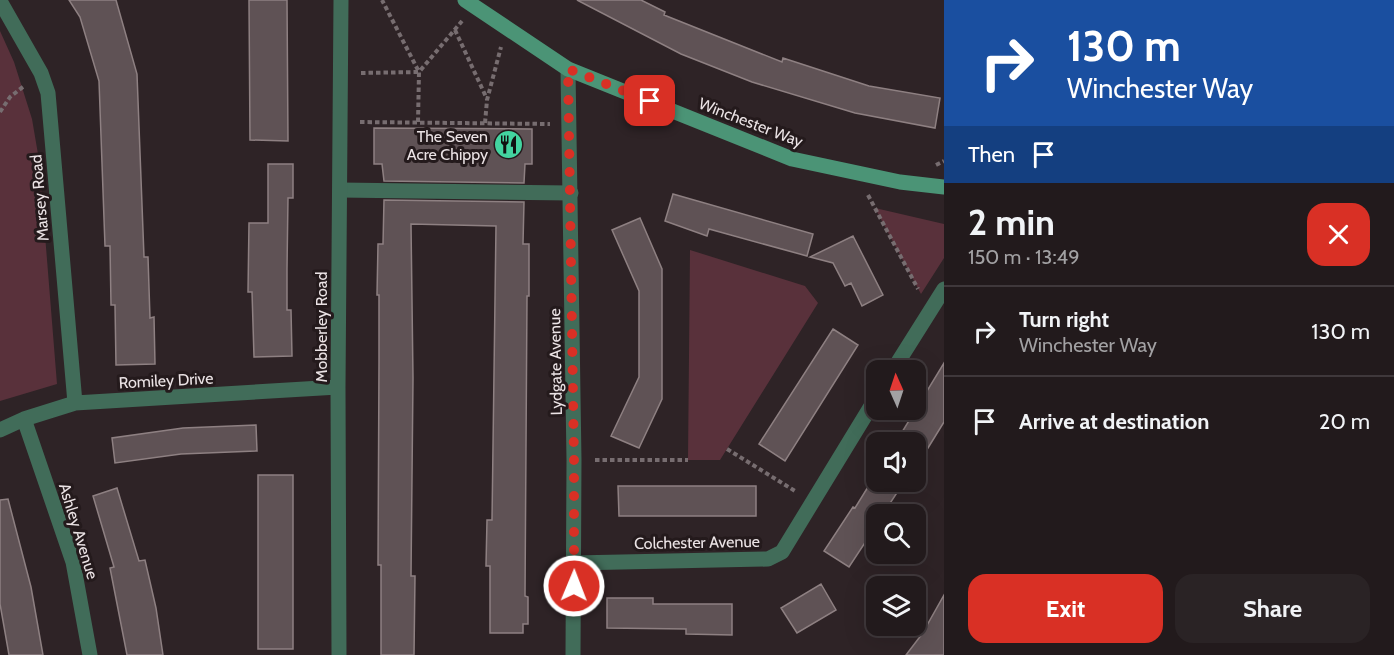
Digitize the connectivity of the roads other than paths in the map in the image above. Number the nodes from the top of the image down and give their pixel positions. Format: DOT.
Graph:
graph roads {
  1 [pos="341,0"];
  2 [pos="0,1"];
  3 [pos="473,2"];
  4 [pos="568,69"];
  5 [pos="944,187"];
  6 [pos="340,190"];
  7 [pos="571,193"];
  8 [pos="944,289"];
  9 [pos="899,360"];
  10 [pos="338,387"];
  11 [pos="75,403"];
  12 [pos="866,414"];
  13 [pos="24,419"];
  14 [pos="0,430"];
  15 [pos="574,563"];
  16 [pos="90,655"];
  17 [pos="339,655"];
  18 [pos="573,655"];
  1 -- 6 [label="street, Mobberley Road"];
  2 -- 11 [label="street, Marsey Road"];
  3 -- 4 [label="street, Winchester Way"];
  4 -- 5 [label="street, Winchester Way"];
  4 -- 7 [label="street, Lydgate Avenue"];
  6 -- 7 [label="street"];
  6 -- 10 [label="street, Mobberley Road"];
  7 -- 15 [label="street, Lydgate Avenue"];
  8 -- 9 [label="street"];
  10 -- 11 [label="street, Romiley Drive"];
  10 -- 17 [label="street, Mobberley Road"];
  11 -- 13 [label="street, Romiley Drive"];
  12 -- 15 [label="street, Colchester Avenue"];
  13 -- 14 [label="street, Romiley Drive"];
  13 -- 16 [label="street, Ashley Avenue"];
  15 -- 18 [label="street, Lydgate Avenue"];
}
